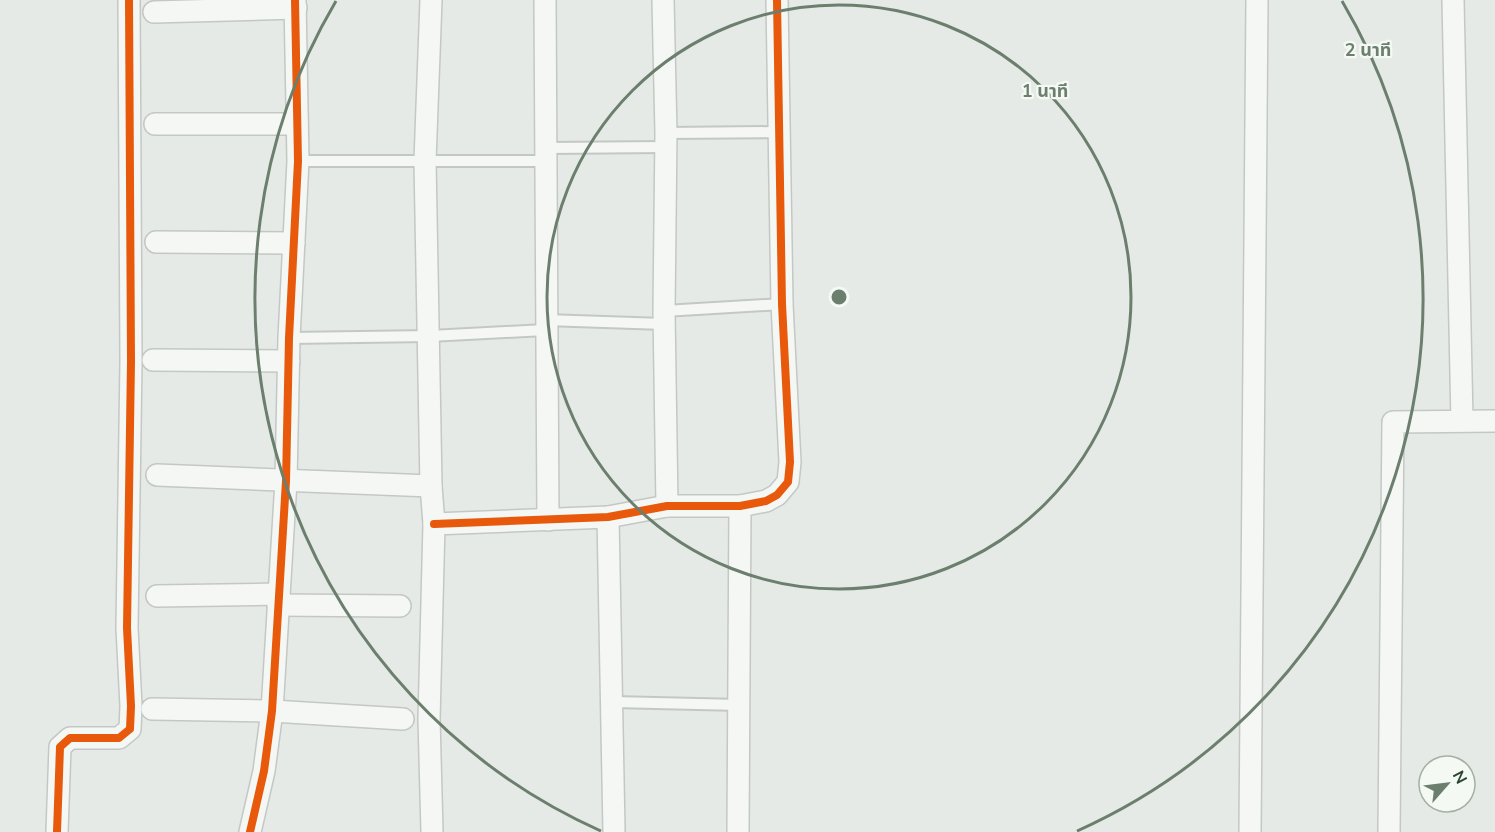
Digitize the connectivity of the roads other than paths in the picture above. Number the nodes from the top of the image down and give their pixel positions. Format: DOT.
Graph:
graph roads {
  1 [pos="129,0"];
  2 [pos="431,0"];
  3 [pos="545,0"];
  4 [pos="663,0"];
  5 [pos="777,0"];
  6 [pos="1257,0"];
  7 [pos="1453,0"];
  8 [pos="296,4"];
  9 [pos="154,12"];
  10 [pos="155,124"];
  11 [pos="297,124"];
  12 [pos="778,132"];
  13 [pos="666,140"];
  14 [pos="546,154"];
  15 [pos="298,161"];
  16 [pos="425,161"];
  17 [pos="156,242"];
  18 [pos="294,243"];
  19 [pos="782,304"];
  20 [pos="664,317"];
  21 [pos="545,325"];
  22 [pos="430,336"];
  23 [pos="289,338"];
  24 [pos="153,360"];
  25 [pos="289,361"];
  26 [pos="1462,421"];
  27 [pos="1495,421"];
  28 [pos="157,475"];
  29 [pos="286,481"];
  30 [pos="431,486"];
  31 [pos="667,506"];
  32 [pos="740,506"];
  33 [pos="608,517"];
  34 [pos="548,520"];
  35 [pos="434,524"];
  36 [pos="157,596"];
  37 [pos="278,600"];
  38 [pos="400,606"];
  39 [pos="613,702"];
  40 [pos="740,705"];
  41 [pos="152,709"];
  42 [pos="272,711"];
  43 [pos="403,719"];
  44 [pos="57,832"];
  45 [pos="250,832"];
  46 [pos="432,832"];
  47 [pos="614,832"];
  48 [pos="738,832"];
  49 [pos="1250,832"];
  50 [pos="1389,832"];
  1 -- 44 [label="street"];
  2 -- 16 [label="street"];
  3 -- 14 [label="street"];
  4 -- 13 [label="street"];
  5 -- 12 [label="street"];
  6 -- 49 [label="street"];
  7 -- 26 [label="street"];
  8 -- 9 [label="street"];
  8 -- 11 [label="street"];
  10 -- 11 [label="street"];
  11 -- 15 [label="street"];
  12 -- 13 [label="lane"];
  12 -- 19 [label="street"];
  13 -- 14 [label="lane"];
  13 -- 20 [label="street"];
  14 -- 16 [label="lane"];
  14 -- 21 [label="street"];
  15 -- 16 [label="lane"];
  15 -- 18 [label="street"];
  16 -- 22 [label="street"];
  17 -- 18 [label="street"];
  18 -- 23 [label="street"];
  19 -- 20 [label="lane"];
  19 -- 32 [label="street"];
  20 -- 21 [label="lane"];
  20 -- 31 [label="street"];
  21 -- 22 [label="lane"];
  21 -- 34 [label="street"];
  22 -- 23 [label="lane"];
  22 -- 30 [label="street"];
  23 -- 25 [label="street"];
  24 -- 25 [label="street"];
  25 -- 29 [label="street"];
  26 -- 27 [label="street"];
  26 -- 50 [label="street"];
  28 -- 29 [label="street"];
  29 -- 30 [label="street"];
  29 -- 37 [label="street"];
  30 -- 35 [label="street"];
  31 -- 32 [label="street"];
  31 -- 33 [label="street"];
  32 -- 40 [label="street"];
  33 -- 34 [label="street"];
  33 -- 39 [label="street"];
  34 -- 35 [label="street"];
  35 -- 46 [label="street"];
  36 -- 37 [label="street"];
  37 -- 38 [label="street"];
  37 -- 42 [label="street"];
  39 -- 40 [label="lane"];
  39 -- 47 [label="street"];
  40 -- 48 [label="street"];
  41 -- 42 [label="street"];
  42 -- 43 [label="street"];
  42 -- 45 [label="street"];
}
